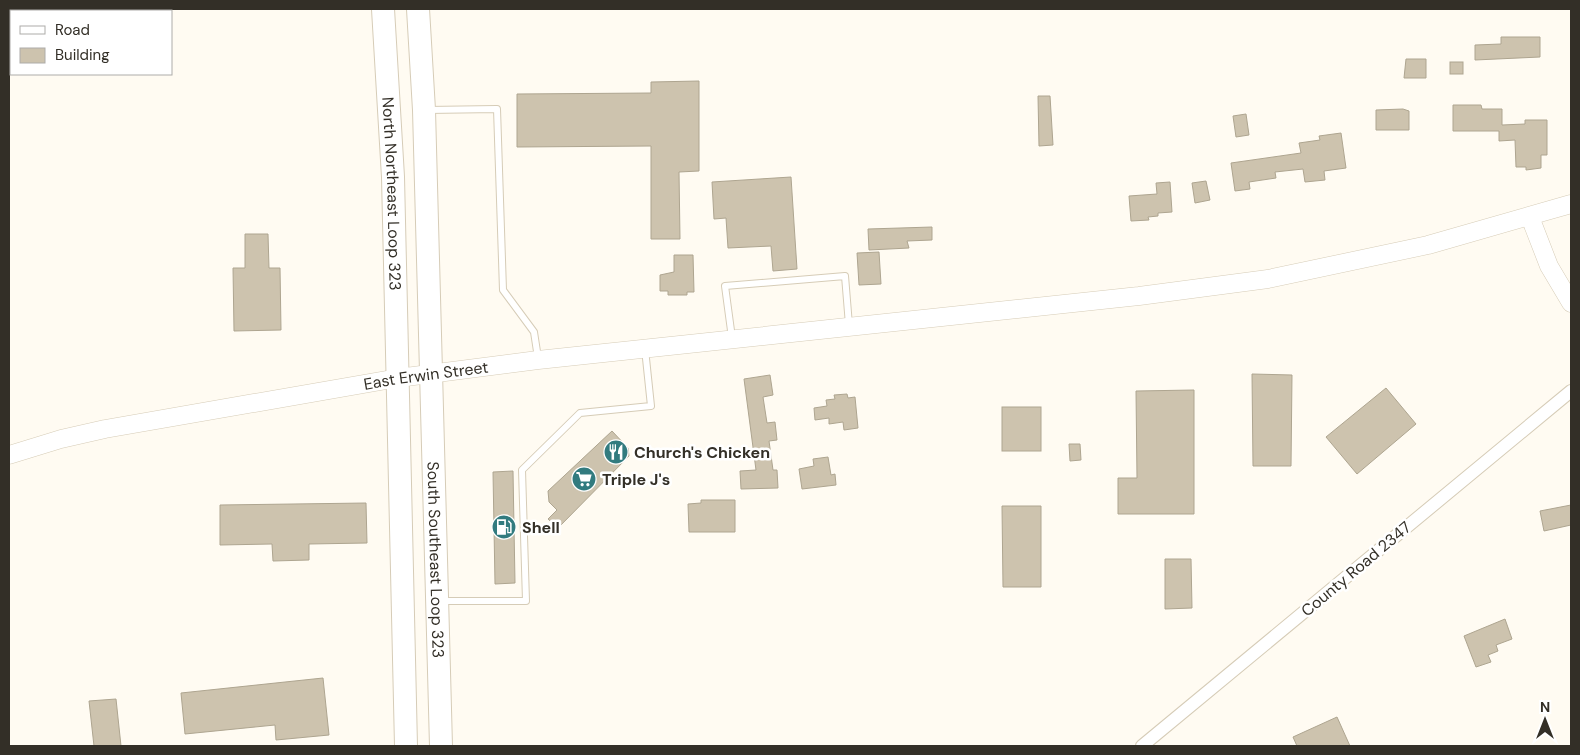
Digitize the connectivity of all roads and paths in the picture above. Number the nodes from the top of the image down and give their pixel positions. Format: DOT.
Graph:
graph roads {
  1 [pos="383,9"];
  2 [pos="418,9"];
  3 [pos="424,110"];
  4 [pos="1571,204"];
  5 [pos="1530,217"];
  6 [pos="1571,303"];
  7 [pos="849,326"];
  8 [pos="732,338"];
  9 [pos="645,346"];
  10 [pos="538,360"];
  11 [pos="432,373"];
  12 [pos="398,378"];
  13 [pos="1571,391"];
  14 [pos="9,455"];
  15 [pos="438,601"];
  16 [pos="406,746"];
  17 [pos="440,746"];
  18 [pos="1142,746"];
  1 -- 12 [label="highway, North Northeast Loop 323"];
  2 -- 3 [label="highway, North Northeast Loop 323"];
  3 -- 10 [label="lane"];
  3 -- 11 [label="highway, North Northeast Loop 323"];
  4 -- 5 [label="main road, East Erwin Street"];
  5 -- 6 [label="main road"];
  5 -- 7 [label="main road, East Erwin Street"];
  7 -- 8 [label="main road, East Erwin Street"];
  7 -- 8 [label="lane"];
  8 -- 9 [label="main road, East Erwin Street"];
  9 -- 10 [label="main road, East Erwin Street"];
  9 -- 15 [label="lane"];
  10 -- 11 [label="main road, East Erwin Street"];
  11 -- 12 [label="main road, East Erwin Street"];
  11 -- 15 [label="highway, South Southeast Loop 323"];
  12 -- 14 [label="main road, East Erwin Street"];
  12 -- 16 [label="highway, South Southeast Loop 323"];
  13 -- 18 [label="street, County Road 2347"];
  15 -- 17 [label="highway, South Southeast Loop 323"];
}
